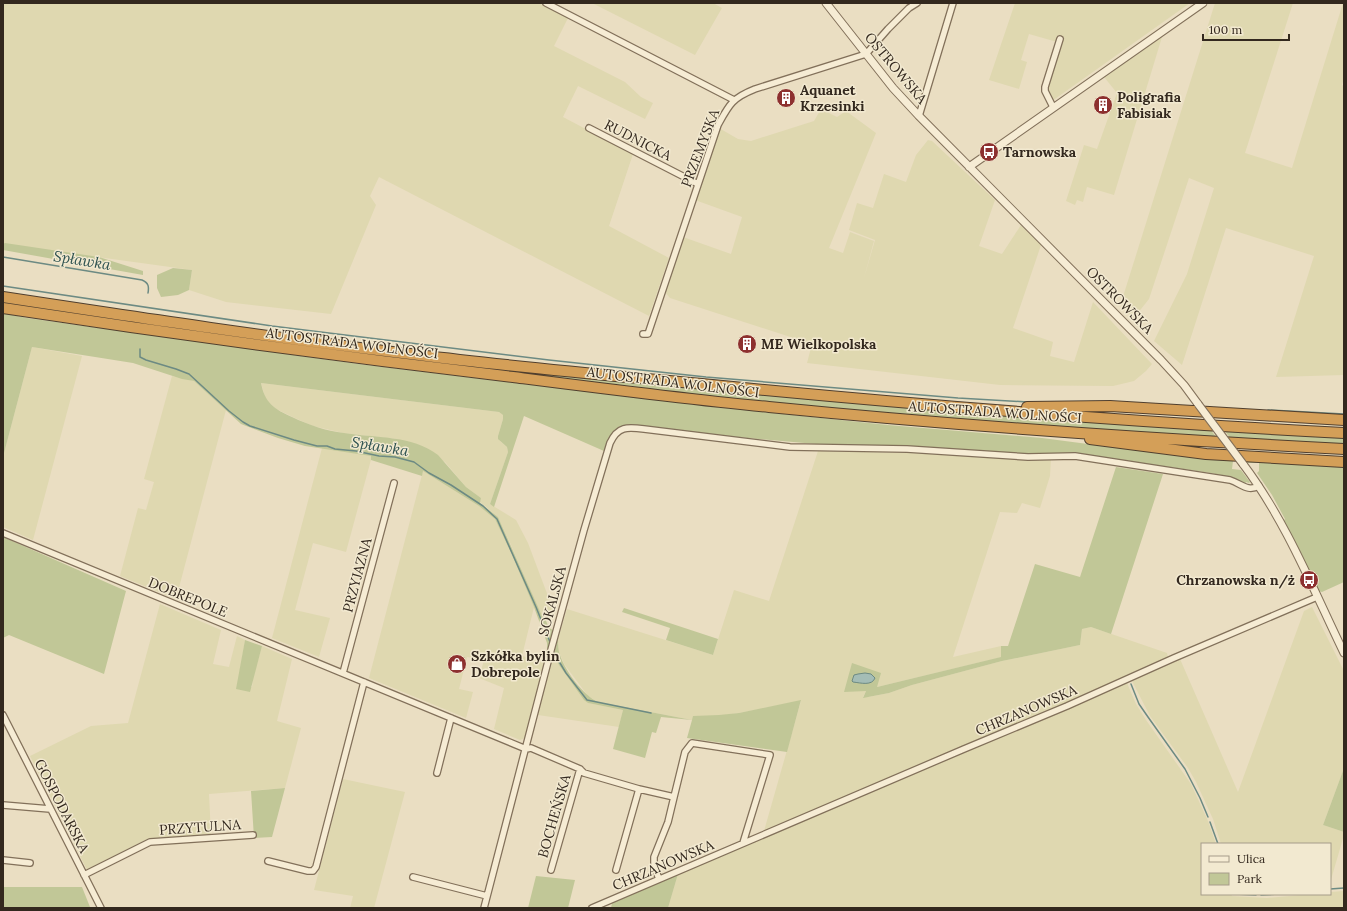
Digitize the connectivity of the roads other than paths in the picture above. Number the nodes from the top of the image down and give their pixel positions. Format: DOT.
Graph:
graph roads {
  1 [pos="546,3"];
  2 [pos="826,3"];
  3 [pos="917,3"];
  4 [pos="953,3"];
  5 [pos="1203,3"];
  6 [pos="1060,40"];
  7 [pos="866,54"];
  8 [pos="734,100"];
  9 [pos="1053,107"];
  10 [pos="919,116"];
  11 [pos="589,128"];
  12 [pos="969,167"];
  13 [pos="698,184"];
  14 [pos="3,297"];
  15 [pos="3,308"];
  16 [pos="643,334"];
  17 [pos="959,408"];
  18 [pos="1344,420"];
  19 [pos="1043,430"];
  20 [pos="1344,433"];
  21 [pos="1344,449"];
  22 [pos="1344,462"];
  23 [pos="394,483"];
  24 [pos="1260,486"];
  25 [pos="3,533"];
  26 [pos="1317,597"];
  27 [pos="1344,653"];
  28 [pos="343,673"];
  29 [pos="364,682"];
  30 [pos="3,715"];
  31 [pos="451,718"];
  32 [pos="526,749"];
  33 [pos="580,769"];
  34 [pos="436,772"];
  35 [pos="640,789"];
  36 [pos="674,797"];
  37 [pos="3,805"];
  38 [pos="50,809"];
  39 [pos="253,835"];
  40 [pos="743,843"];
  41 [pos="3,860"];
  42 [pos="268,861"];
  43 [pos="30,863"];
  44 [pos="551,870"];
  45 [pos="616,870"];
  46 [pos="84,875"];
  47 [pos="413,877"];
  48 [pos="659,879"];
  49 [pos="487,896"];
  50 [pos="101,908"];
  51 [pos="484,908"];
  52 [pos="592,908"];
  1 -- 8 [label="street"];
  2 -- 7 [label="street, OSTROWSKA"];
  3 -- 7 [label="street"];
  4 -- 10 [label="street"];
  5 -- 9 [label="street"];
  6 -- 9 [label="street"];
  7 -- 8 [label="street, PRZEMYSKA"];
  7 -- 10 [label="street, OSTROWSKA"];
  8 -- 13 [label="street, PRZEMYSKA"];
  9 -- 12 [label="street"];
  10 -- 12 [label="street, OSTROWSKA"];
  11 -- 13 [label="street, RUDNICKA"];
  12 -- 24 [label="street, OSTROWSKA, bridge"];
  13 -- 16 [label="street, PRZEMYSKA"];
  14 -- 17 [label="highway, AUTOSTRADA WOLNOŚCI"];
  15 -- 19 [label="highway, AUTOSTRADA WOLNOŚCI"];
  17 -- 18 [label="highway"];
  17 -- 20 [label="highway, AUTOSTRADA WOLNOŚCI"];
  19 -- 21 [label="highway, AUTOSTRADA WOLNOŚCI"];
  19 -- 22 [label="highway"];
  23 -- 28 [label="street, PRZYJAZNA"];
  24 -- 26 [label="street, OSTROWSKA"];
  24 -- 32 [label="street, SOKALSKA"];
  25 -- 28 [label="street, DOBREPOLE"];
  26 -- 27 [label="street, OSTROWSKA"];
  26 -- 40 [label="street, CHRZANOWSKA"];
  28 -- 29 [label="street, DOBREPOLE"];
  29 -- 31 [label="street, DOBREPOLE"];
  29 -- 42 [label="street"];
  30 -- 38 [label="street, GOSPODARSKA"];
  31 -- 32 [label="street, DOBREPOLE"];
  31 -- 34 [label="street"];
  32 -- 33 [label="street, BOCHEŃSKA"];
  32 -- 49 [label="street, SOKALSKA"];
  33 -- 35 [label="street, BOCHEŃSKA"];
  33 -- 44 [label="street, BOCHEŃSKA"];
  35 -- 36 [label="street, BOCHEŃSKA"];
  35 -- 45 [label="street"];
  36 -- 40 [label="street"];
  36 -- 48 [label="street"];
  37 -- 38 [label="street"];
  38 -- 46 [label="street, GOSPODARSKA"];
  39 -- 46 [label="street, PRZYTULNA"];
  40 -- 48 [label="street, CHRZANOWSKA"];
  41 -- 43 [label="street"];
  46 -- 50 [label="street, GOSPODARSKA"];
  47 -- 49 [label="street"];
  48 -- 52 [label="street, CHRZANOWSKA"];
  49 -- 51 [label="street, SOKALSKA"];
}
